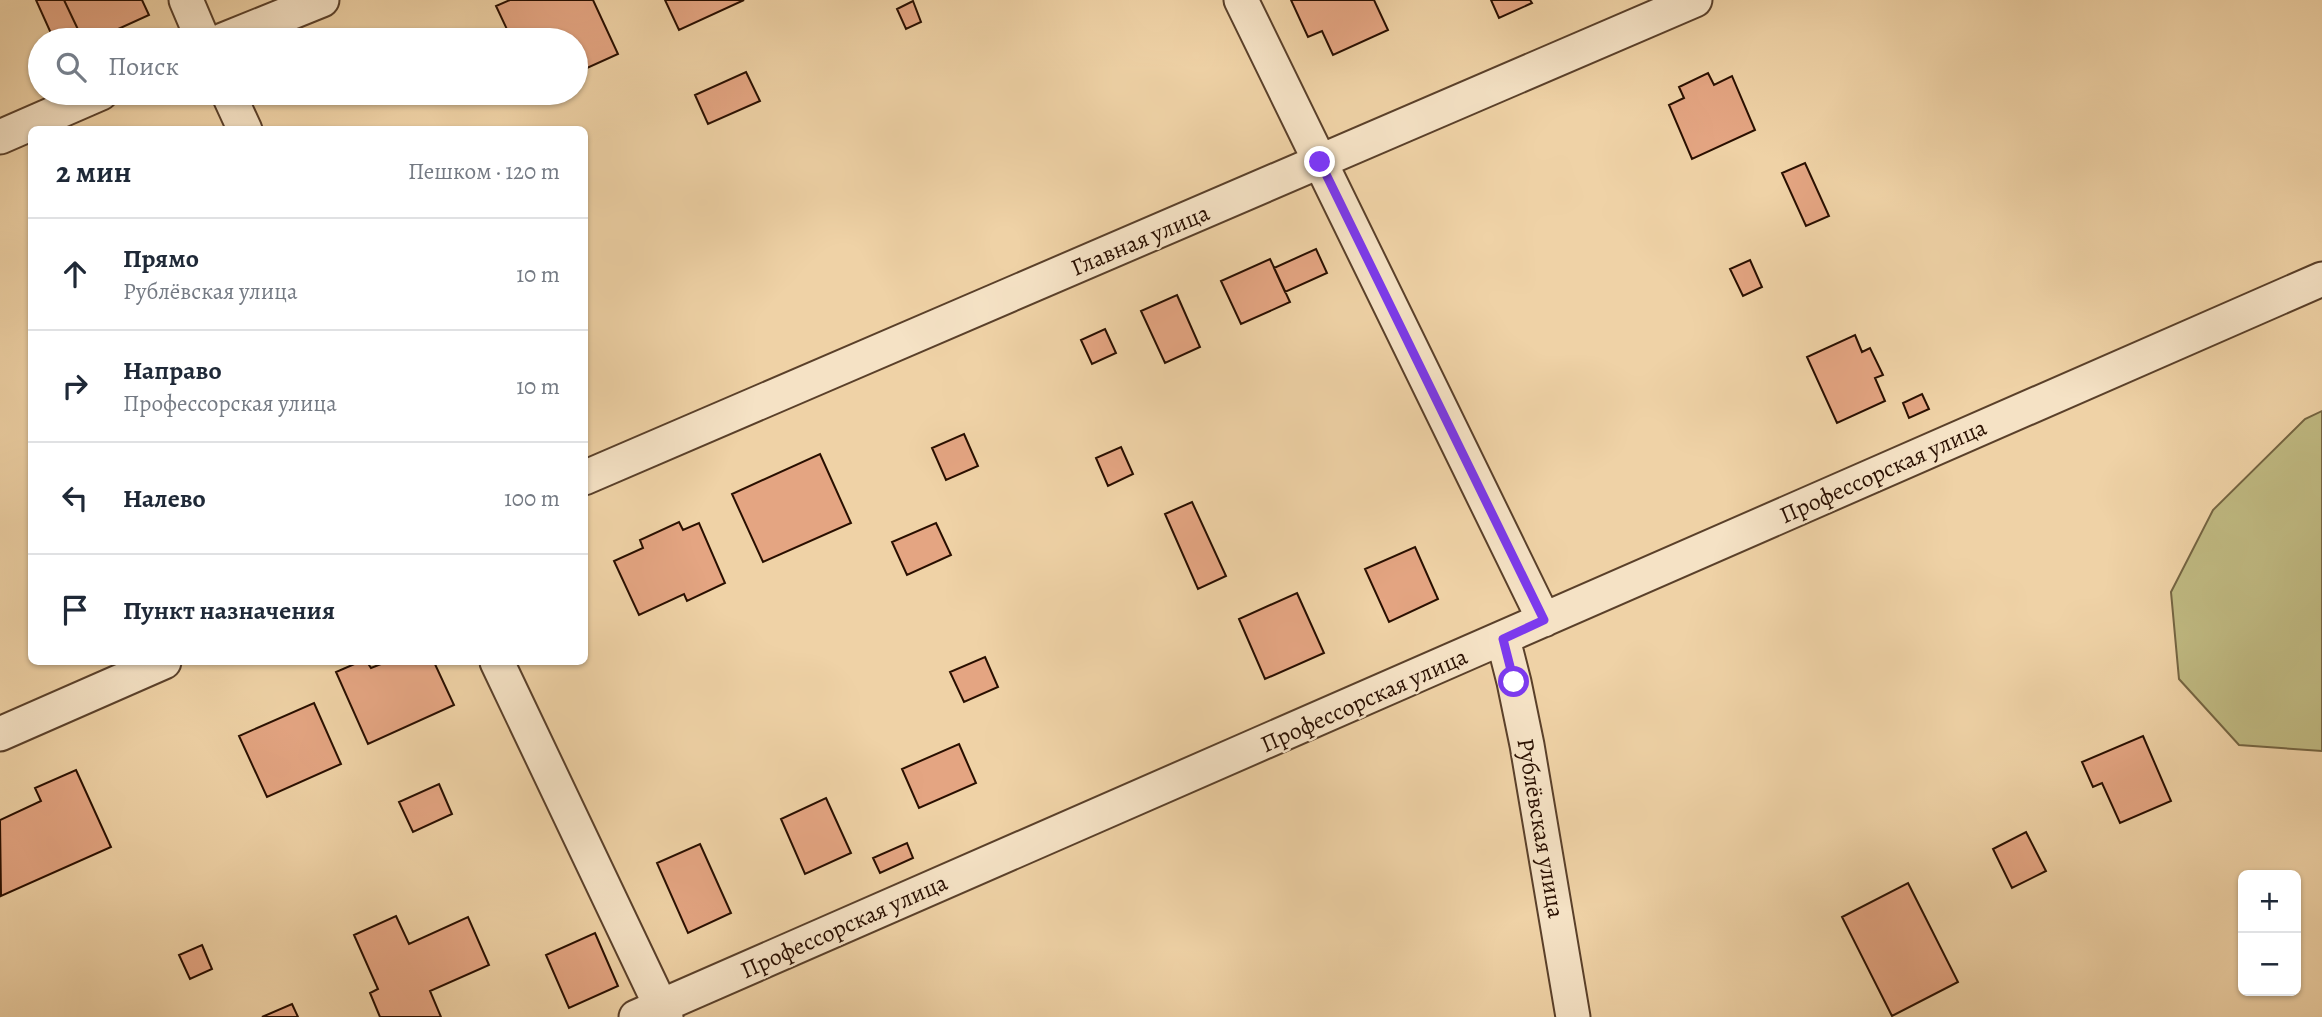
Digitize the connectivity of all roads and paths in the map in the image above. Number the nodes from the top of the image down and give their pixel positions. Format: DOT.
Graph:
graph roads {
  1 [pos="186,0"];
  2 [pos="322,0"];
  3 [pos="1241,0"];
  4 [pos="1695,0"];
  5 [pos="198,28"];
  6 [pos="253,28"];
  7 [pos="73,105"];
  8 [pos="234,105"];
  9 [pos="243,126"];
  10 [pos="0,137"];
  11 [pos="1320,162"];
  12 [pos="2322,279"];
  13 [pos="588,476"];
  14 [pos="1544,620"];
  15 [pos="1503,639"];
  16 [pos="157,665"];
  17 [pos="498,665"];
  18 [pos="0,734"];
  19 [pos="654,1013"];
  20 [pos="1573,1017"];
  1 -- 5 [label="street"];
  2 -- 6 [label="street"];
  3 -- 11 [label="street"];
  4 -- 11 [label="street, Главная улица"];
  7 -- 10 [label="street"];
  8 -- 9 [label="street"];
  11 -- 13 [label="street, Главная улица"];
  11 -- 14 [label="street"];
  12 -- 14 [label="street, Профессорская улица"];
  14 -- 15 [label="street, Профессорская улица"];
  15 -- 19 [label="street, Профессорская улица"];
  15 -- 20 [label="street, Рублёвская улица"];
  16 -- 18 [label="street"];
  17 -- 19 [label="street"];
}
